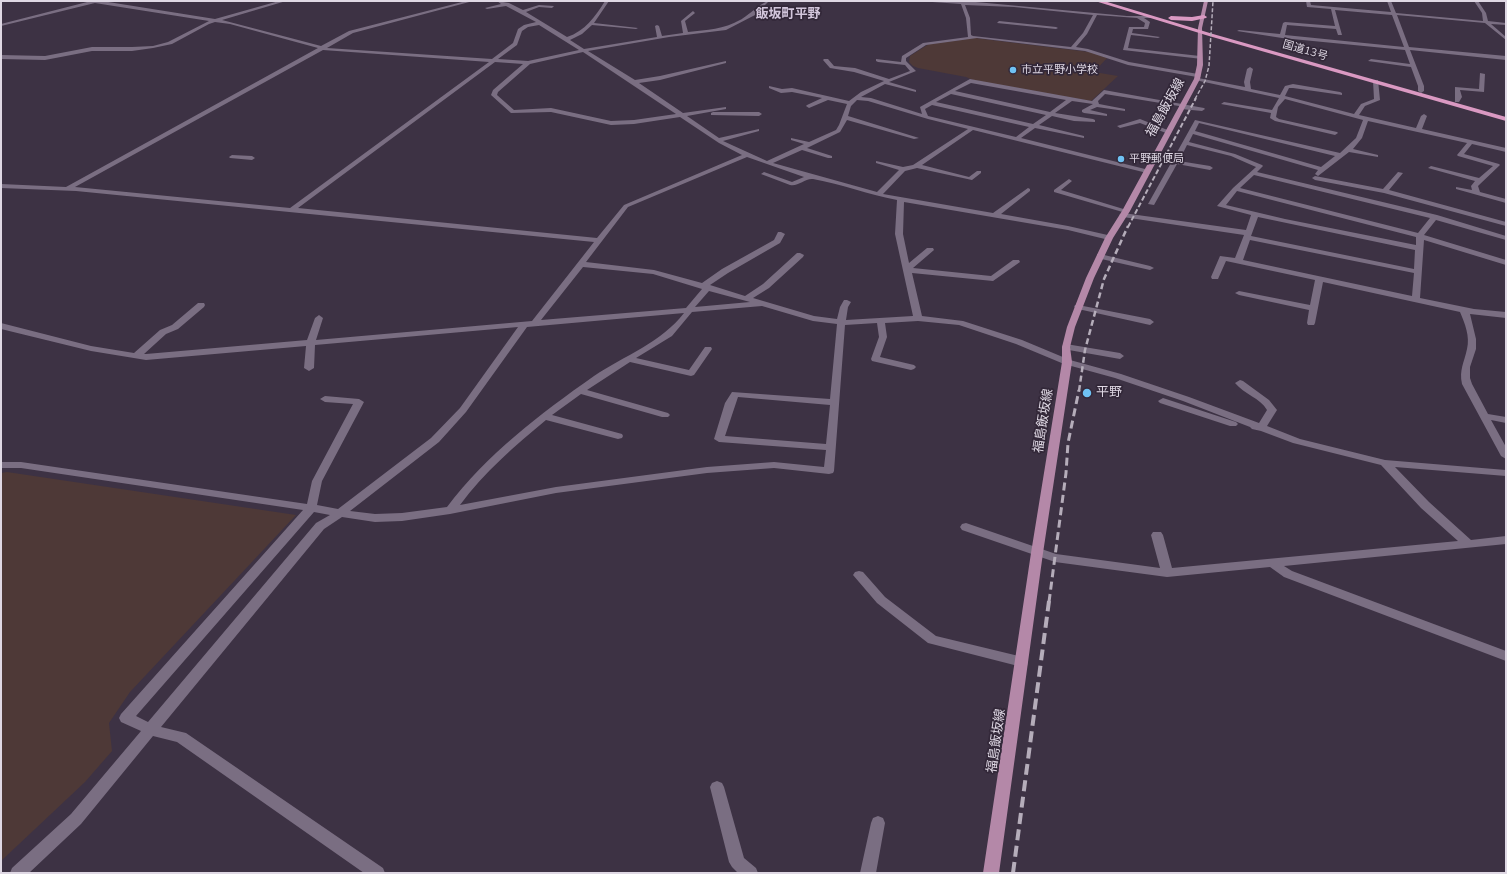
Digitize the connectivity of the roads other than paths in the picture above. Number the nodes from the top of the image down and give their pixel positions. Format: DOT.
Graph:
graph roads {
  1 [pos="96,1"];
  2 [pos="284,1"];
  3 [pos="471,1"];
  4 [pos="607,1"];
  5 [pos="767,1"];
  6 [pos="920,1"];
  7 [pos="1098,1"];
  8 [pos="1206,1"];
  9 [pos="1308,1"];
  10 [pos="1388,1"];
  11 [pos="1476,1"];
  12 [pos="505,2"];
  13 [pos="963,2"];
  14 [pos="1108,2"];
  15 [pos="552,6"];
  16 [pos="487,8"];
  17 [pos="1333,8"];
  18 [pos="1055,10"];
  19 [pos="523,12"];
  20 [pos="693,12"];
  21 [pos="1096,14"];
  22 [pos="1394,14"];
  23 [pos="1051,16"];
  24 [pos="1204,16"];
  25 [pos="1148,17"];
  26 [pos="1139,18"];
  27 [pos="216,20"];
  28 [pos="1486,22"];
  29 [pos="540,23"];
  30 [pos="592,24"];
  31 [pos="710,24"];
  32 [pos="1506,24"];
  33 [pos="1,25"];
  34 [pos="657,26"];
  35 [pos="636,28"];
  36 [pos="996,28"];
  37 [pos="1056,28"];
  38 [pos="1338,28"];
  39 [pos="1239,31"];
  40 [pos="710,32"];
  41 [pos="703,33"];
  42 [pos="992,33"];
  43 [pos="1201,33"];
  44 [pos="686,34"];
  45 [pos="1129,34"];
  46 [pos="718,37"];
  47 [pos="972,37"];
  48 [pos="1158,37"];
  49 [pos="1282,37"];
  50 [pos="660,38"];
  51 [pos="988,38"];
  52 [pos="567,39"];
  53 [pos="1506,39"];
  54 [pos="1342,43"];
  55 [pos="322,48"];
  56 [pos="1073,48"];
  57 [pos="1407,49"];
  58 [pos="582,50"];
  59 [pos="1,57"];
  60 [pos="1200,58"];
  61 [pos="1506,58"];
  62 [pos="826,60"];
  63 [pos="878,60"];
  64 [pos="493,61"];
  65 [pos="1370,61"];
  66 [pos="724,62"];
  67 [pos="528,63"];
  68 [pos="905,64"];
  69 [pos="1414,66"];
  70 [pos="1250,69"];
  71 [pos="1482,74"];
  72 [pos="1197,78"];
  73 [pos="1376,81"];
  74 [pos="634,82"];
  75 [pos="889,82"];
  76 [pos="771,87"];
  77 [pos="1248,90"];
  78 [pos="1421,90"];
  79 [pos="914,91"];
  80 [pos="950,92"];
  81 [pos="1340,94"];
  82 [pos="1282,97"];
  83 [pos="827,98"];
  84 [pos="1071,99"];
  85 [pos="853,100"];
  86 [pos="1457,100"];
  87 [pos="931,103"];
  88 [pos="1096,104"];
  89 [pos="1224,104"];
  90 [pos="809,106"];
  91 [pos="1182,106"];
  92 [pos="724,108"];
  93 [pos="1202,109"];
  94 [pos="1124,110"];
  95 [pos="1274,112"];
  96 [pos="703,113"];
  97 [pos="759,114"];
  98 [pos="1049,114"];
  99 [pos="1506,114"];
  100 [pos="682,115"];
  101 [pos="1105,115"];
  102 [pos="925,116"];
  103 [pos="1355,116"];
  104 [pos="1424,116"];
  105 [pos="844,117"];
  106 [pos="1506,118"];
  107 [pos="1366,119"];
  108 [pos="1092,121"];
  109 [pos="1034,126"];
  110 [pos="1120,126"];
  111 [pos="1261,127"];
  112 [pos="973,128"];
  113 [pos="757,130"];
  114 [pos="1418,131"];
  115 [pos="1168,132"];
  116 [pos="1192,132"];
  117 [pos="1335,133"];
  118 [pos="1253,134"];
  119 [pos="1082,136"];
  120 [pos="916,138"];
  121 [pos="1018,138"];
  122 [pos="793,139"];
  123 [pos="720,140"];
  124 [pos="1186,143"];
  125 [pos="1470,143"];
  126 [pos="810,144"];
  127 [pos="802,148"];
  128 [pos="1350,150"];
  129 [pos="1506,150"];
  130 [pos="747,155"];
  131 [pos="1341,155"];
  132 [pos="1376,156"];
  133 [pos="232,157"];
  134 [pos="830,157"];
  135 [pos="252,158"];
  136 [pos="878,162"];
  137 [pos="1175,162"];
  138 [pos="768,163"];
  139 [pos="916,166"];
  140 [pos="904,168"];
  141 [pos="1210,168"];
  142 [pos="1431,168"];
  143 [pos="1322,169"];
  144 [pos="1147,170"];
  145 [pos="979,172"];
  146 [pos="1252,173"];
  147 [pos="1400,173"];
  148 [pos="764,174"];
  149 [pos="810,177"];
  150 [pos="1315,178"];
  151 [pos="1479,180"];
  152 [pos="1069,181"];
  153 [pos="1,186"];
  154 [pos="1308,186"];
  155 [pos="68,188"];
  156 [pos="1458,188"];
  157 [pos="1235,189"];
  158 [pos="1028,190"];
  159 [pos="1385,191"];
  160 [pos="1477,193"];
  161 [pos="878,195"];
  162 [pos="901,199"];
  163 [pos="1506,201"];
  164 [pos="1152,204"];
  165 [pos="291,210"];
  166 [pos="1124,213"];
  167 [pos="1255,214"];
  168 [pos="993,216"];
  169 [pos="1434,217"];
  170 [pos="1506,224"];
  171 [pos="781,234"];
  172 [pos="1247,235"];
  173 [pos="1420,236"];
  174 [pos="1109,238"];
  175 [pos="1506,238"];
  176 [pos="599,240"];
  177 [pos="1419,248"];
  178 [pos="930,250"];
  179 [pos="800,255"];
  180 [pos="1100,256"];
  181 [pos="1016,262"];
  182 [pos="1238,262"];
  183 [pos="1506,263"];
  184 [pos="581,264"];
  185 [pos="1150,268"];
  186 [pos="908,269"];
  187 [pos="1418,272"];
  188 [pos="1215,277"];
  189 [pos="1319,280"];
  190 [pos="706,287"];
  191 [pos="1239,293"];
  192 [pos="1416,298"];
  193 [pos="746,299"];
  194 [pos="847,302"];
  195 [pos="765,304"];
  196 [pos="201,306"];
  197 [pos="1078,307"];
  198 [pos="1314,308"];
  199 [pos="1464,310"];
  200 [pos="690,311"];
  201 [pos="1506,315"];
  202 [pos="319,318"];
  203 [pos="918,318"];
  204 [pos="881,321"];
  205 [pos="1150,322"];
  206 [pos="841,323"];
  207 [pos="1311,323"];
  208 [pos="530,324"];
  209 [pos="1,326"];
  210 [pos="311,343"];
  211 [pos="1066,346"];
  212 [pos="708,349"];
  213 [pos="136,356"];
  214 [pos="1120,356"];
  215 [pos="628,359"];
  216 [pos="1067,362"];
  217 [pos="911,367"];
  218 [pos="309,368"];
  219 [pos="1240,383"];
  220 [pos="579,391"];
  221 [pos="325,399"];
  222 [pos="1163,401"];
  223 [pos="834,402"];
  224 [pos="665,415"];
  225 [pos="546,416"];
  226 [pos="1485,416"];
  227 [pos="1506,420"];
  228 [pos="1262,428"];
  229 [pos="618,436"];
  230 [pos="830,447"];
  231 [pos="1506,456"];
  232 [pos="1385,463"];
  233 [pos="1,465"];
  234 [pos="1506,472"];
  235 [pos="311,508"];
  236 [pos="450,510"];
  237 [pos="340,513"];
  238 [pos="966,527"];
  239 [pos="1157,535"];
  240 [pos="1506,540"];
  241 [pos="1468,543"];
  242 [pos="1036,553"];
  243 [pos="1274,564"];
  244 [pos="1167,573"];
  245 [pos="859,575"];
  246 [pos="1506,656"];
  247 [pos="1022,662"];
  248 [pos="152,730"];
  249 [pos="717,787"];
  250 [pos="878,823"];
  251 [pos="18,873"];
  252 [pos="377,873"];
  253 [pos="750,873"];
  254 [pos="868,873"];
  255 [pos="991,873"];
  1 -- 27 [label="street"];
  1 -- 33 [label="street"];
  2 -- 27 [label="street"];
  3 -- 55 [label="street"];
  4 -- 30 [label="street"];
  5 -- 40 [label="street"];
  6 -- 13 [label="street"];
  7 -- 25 [label="highway, 国道13号"];
  8 -- 24 [label="main road, 福島飯坂線"];
  9 -- 17 [label="street"];
  10 -- 22 [label="street"];
  11 -- 28 [label="street"];
  12 -- 16 [label="street"];
  12 -- 19 [label="street"];
  13 -- 18 [label="street"];
  13 -- 47 [label="street"];
  14 -- 24 [label="highway"];
  14 -- 43 [label="highway, 国道13号"];
  15 -- 19 [label="street"];
  17 -- 22 [label="street"];
  17 -- 38 [label="street"];
  18 -- 21 [label="street"];
  18 -- 23 [label="street"];
  19 -- 29 [label="street"];
  20 -- 44 [label="street"];
  21 -- 26 [label="street"];
  21 -- 56 [label="street"];
  22 -- 28 [label="street"];
  22 -- 57 [label="street"];
  24 -- 43 [label="main road, 福島飯坂線"];
  25 -- 26 [label="street"];
  25 -- 43 [label="highway, 国道13号"];
  26 -- 45 [label="street"];
  27 -- 55 [label="street"];
  27 -- 59 [label="street"];
  28 -- 32 [label="street"];
  28 -- 53 [label="street"];
  29 -- 52 [label="street"];
  29 -- 64 [label="street"];
  30 -- 35 [label="street"];
  30 -- 52 [label="street"];
  31 -- 40 [label="street"];
  34 -- 50 [label="street"];
  36 -- 37 [label="street"];
  38 -- 49 [label="street"];
  38 -- 54 [label="street"];
  39 -- 49 [label="street"];
  40 -- 41 [label="street"];
  41 -- 44 [label="street"];
  41 -- 46 [label="street"];
  42 -- 51 [label="street"];
  43 -- 60 [label="main road, 福島飯坂線"];
  43 -- 73 [label="highway, 国道13号"];
  43 -- 78 [label="highway, 国道13号"];
  44 -- 50 [label="street"];
  45 -- 48 [label="street"];
  45 -- 60 [label="street"];
  47 -- 51 [label="street"];
  47 -- 68 [label="street"];
  49 -- 54 [label="street"];
  50 -- 58 [label="street"];
  51 -- 56 [label="street"];
  52 -- 58 [label="street"];
  54 -- 57 [label="street"];
  55 -- 64 [label="street"];
  55 -- 155 [label="street"];
  56 -- 72 [label="street"];
  57 -- 61 [label="street"];
  57 -- 69 [label="street"];
  58 -- 67 [label="street"];
  58 -- 74 [label="street"];
  60 -- 72 [label="main road, 福島飯坂線"];
  62 -- 75 [label="street"];
  63 -- 68 [label="street"];
  64 -- 67 [label="street"];
  64 -- 165 [label="street"];
  65 -- 69 [label="street"];
  66 -- 74 [label="street"];
  67 -- 100 [label="street"];
  68 -- 75 [label="street"];
  69 -- 78 [label="street"];
  70 -- 77 [label="street"];
  71 -- 86 [label="street"];
  72 -- 77 [label="street"];
  72 -- 91 [label="main road, 福島飯坂線"];
  73 -- 103 [label="street"];
  73 -- 106 [label="highway, 国道13号"];
  74 -- 100 [label="street"];
  75 -- 79 [label="street"];
  75 -- 85 [label="street"];
  76 -- 83 [label="street"];
  77 -- 82 [label="street"];
  78 -- 86 [label="highway, 国道13号"];
  80 -- 84 [label="street"];
  80 -- 87 [label="street"];
  80 -- 98 [label="street"];
  81 -- 82 [label="street"];
  82 -- 95 [label="street"];
  82 -- 103 [label="street"];
  83 -- 85 [label="street"];
  83 -- 90 [label="street"];
  84 -- 88 [label="street"];
  84 -- 98 [label="street"];
  85 -- 102 [label="street"];
  85 -- 105 [label="street"];
  86 -- 99 [label="highway, 国道13号"];
  87 -- 102 [label="street"];
  87 -- 109 [label="street"];
  88 -- 91 [label="street"];
  88 -- 94 [label="street"];
  88 -- 101 [label="street"];
  89 -- 95 [label="street"];
  91 -- 93 [label="street"];
  91 -- 115 [label="main road, 福島飯坂線"];
  92 -- 96 [label="street"];
  95 -- 117 [label="street"];
  96 -- 97 [label="street"];
  96 -- 100 [label="street"];
  98 -- 108 [label="street"];
  98 -- 109 [label="street"];
  100 -- 123 [label="street"];
  102 -- 112 [label="street"];
  103 -- 107 [label="street"];
  104 -- 114 [label="street"];
  105 -- 120 [label="street"];
  105 -- 126 [label="street"];
  107 -- 114 [label="street"];
  107 -- 128 [label="street"];
  109 -- 119 [label="street"];
  109 -- 121 [label="street"];
  110 -- 115 [label="street"];
  111 -- 118 [label="street"];
  112 -- 121 [label="street"];
  112 -- 139 [label="street"];
  113 -- 123 [label="street"];
  114 -- 125 [label="street"];
  115 -- 144 [label="main road, 福島飯坂線"];
  116 -- 118 [label="street"];
  116 -- 124 [label="street"];
  116 -- 143 [label="street"];
  118 -- 131 [label="street"];
  121 -- 144 [label="street"];
  122 -- 126 [label="street"];
  123 -- 130 [label="street"];
  124 -- 137 [label="street"];
  124 -- 146 [label="street"];
  125 -- 129 [label="street"];
  125 -- 151 [label="street"];
  126 -- 127 [label="street"];
  127 -- 134 [label="street"];
  127 -- 138 [label="street"];
  128 -- 131 [label="street"];
  128 -- 132 [label="street"];
  130 -- 138 [label="street"];
  130 -- 176 [label="street"];
  131 -- 143 [label="street"];
  133 -- 135 [label="street"];
  136 -- 140 [label="street"];
  137 -- 141 [label="street"];
  137 -- 164 [label="street"];
  138 -- 149 [label="street"];
  139 -- 140 [label="street"];
  139 -- 145 [label="street"];
  140 -- 161 [label="street"];
  142 -- 151 [label="street"];
  143 -- 150 [label="street"];
  144 -- 166 [label="main road, 福島飯坂線"];
  146 -- 154 [label="street"];
  146 -- 157 [label="street"];
  147 -- 159 [label="street"];
  148 -- 149 [label="street"];
  149 -- 161 [label="street"];
  150 -- 154 [label="street"];
  150 -- 159 [label="street"];
  151 -- 160 [label="street"];
  152 -- 166 [label="street"];
  153 -- 155 [label="street"];
  154 -- 169 [label="street"];
  155 -- 165 [label="street"];
  156 -- 160 [label="street"];
  157 -- 167 [label="street"];
  157 -- 173 [label="street"];
  158 -- 168 [label="street"];
  159 -- 170 [label="street"];
  160 -- 163 [label="street"];
  161 -- 162 [label="street"];
  162 -- 168 [label="street"];
  162 -- 186 [label="street"];
  165 -- 176 [label="street"];
  166 -- 172 [label="street"];
  166 -- 174 [label="main road, 福島飯坂線"];
  167 -- 172 [label="street"];
  167 -- 177 [label="street"];
  168 -- 174 [label="street"];
  169 -- 173 [label="street"];
  169 -- 175 [label="street"];
  171 -- 190 [label="street"];
  172 -- 182 [label="street"];
  172 -- 187 [label="street"];
  173 -- 177 [label="street"];
  173 -- 183 [label="street"];
  174 -- 180 [label="main road, 福島飯坂線"];
  176 -- 184 [label="street"];
  177 -- 187 [label="street"];
  178 -- 186 [label="street"];
  179 -- 193 [label="street"];
  180 -- 185 [label="street"];
  180 -- 197 [label="main road, 福島飯坂線"];
  181 -- 186 [label="street"];
  182 -- 188 [label="street"];
  182 -- 189 [label="street"];
  184 -- 190 [label="street"];
  184 -- 208 [label="street"];
  186 -- 203 [label="street"];
  187 -- 192 [label="street"];
  189 -- 192 [label="street"];
  189 -- 198 [label="street"];
  190 -- 193 [label="street"];
  190 -- 200 [label="street"];
  191 -- 198 [label="street"];
  192 -- 199 [label="street"];
  193 -- 195 [label="street"];
  194 -- 206 [label="street"];
  195 -- 200 [label="street"];
  195 -- 206 [label="street"];
  196 -- 213 [label="street"];
  197 -- 205 [label="street"];
  197 -- 211 [label="main road, 福島飯坂線"];
  198 -- 207 [label="street"];
  199 -- 201 [label="street"];
  199 -- 226 [label="street"];
  200 -- 208 [label="street"];
  200 -- 215 [label="street"];
  202 -- 210 [label="street"];
  203 -- 204 [label="street"];
  203 -- 216 [label="street"];
  204 -- 206 [label="street"];
  204 -- 217 [label="street"];
  206 -- 223 [label="street"];
  208 -- 210 [label="street"];
  208 -- 237 [label="street"];
  209 -- 213 [label="street"];
  210 -- 213 [label="street"];
  210 -- 218 [label="street"];
  211 -- 214 [label="street"];
  211 -- 216 [label="main road, 福島飯坂線"];
  212 -- 215 [label="street"];
  215 -- 220 [label="street"];
  216 -- 228 [label="street"];
  216 -- 242 [label="main road, 福島飯坂線"];
  219 -- 228 [label="street"];
  220 -- 224 [label="street"];
  220 -- 225 [label="street"];
  221 -- 235 [label="street"];
  222 -- 228 [label="street"];
  223 -- 230 [label="street"];
  223 -- 230 [label="street"];
  225 -- 229 [label="street"];
  225 -- 236 [label="street"];
  226 -- 227 [label="street"];
  226 -- 231 [label="street"];
  228 -- 232 [label="street"];
  230 -- 236 [label="street"];
  232 -- 234 [label="street"];
  232 -- 241 [label="street"];
  233 -- 235 [label="street"];
  235 -- 237 [label="street"];
  235 -- 248 [label="street"];
  236 -- 237 [label="street"];
  237 -- 248 [label="street"];
  238 -- 242 [label="street"];
  239 -- 244 [label="street"];
  240 -- 241 [label="street"];
  241 -- 243 [label="street"];
  242 -- 244 [label="street"];
  242 -- 247 [label="main road, 福島飯坂線"];
  243 -- 244 [label="street"];
  243 -- 246 [label="street"];
  245 -- 247 [label="street"];
  247 -- 255 [label="main road, 福島飯坂線"];
  248 -- 251 [label="street"];
  248 -- 252 [label="street"];
  249 -- 253 [label="street"];
  250 -- 254 [label="street"];
}
